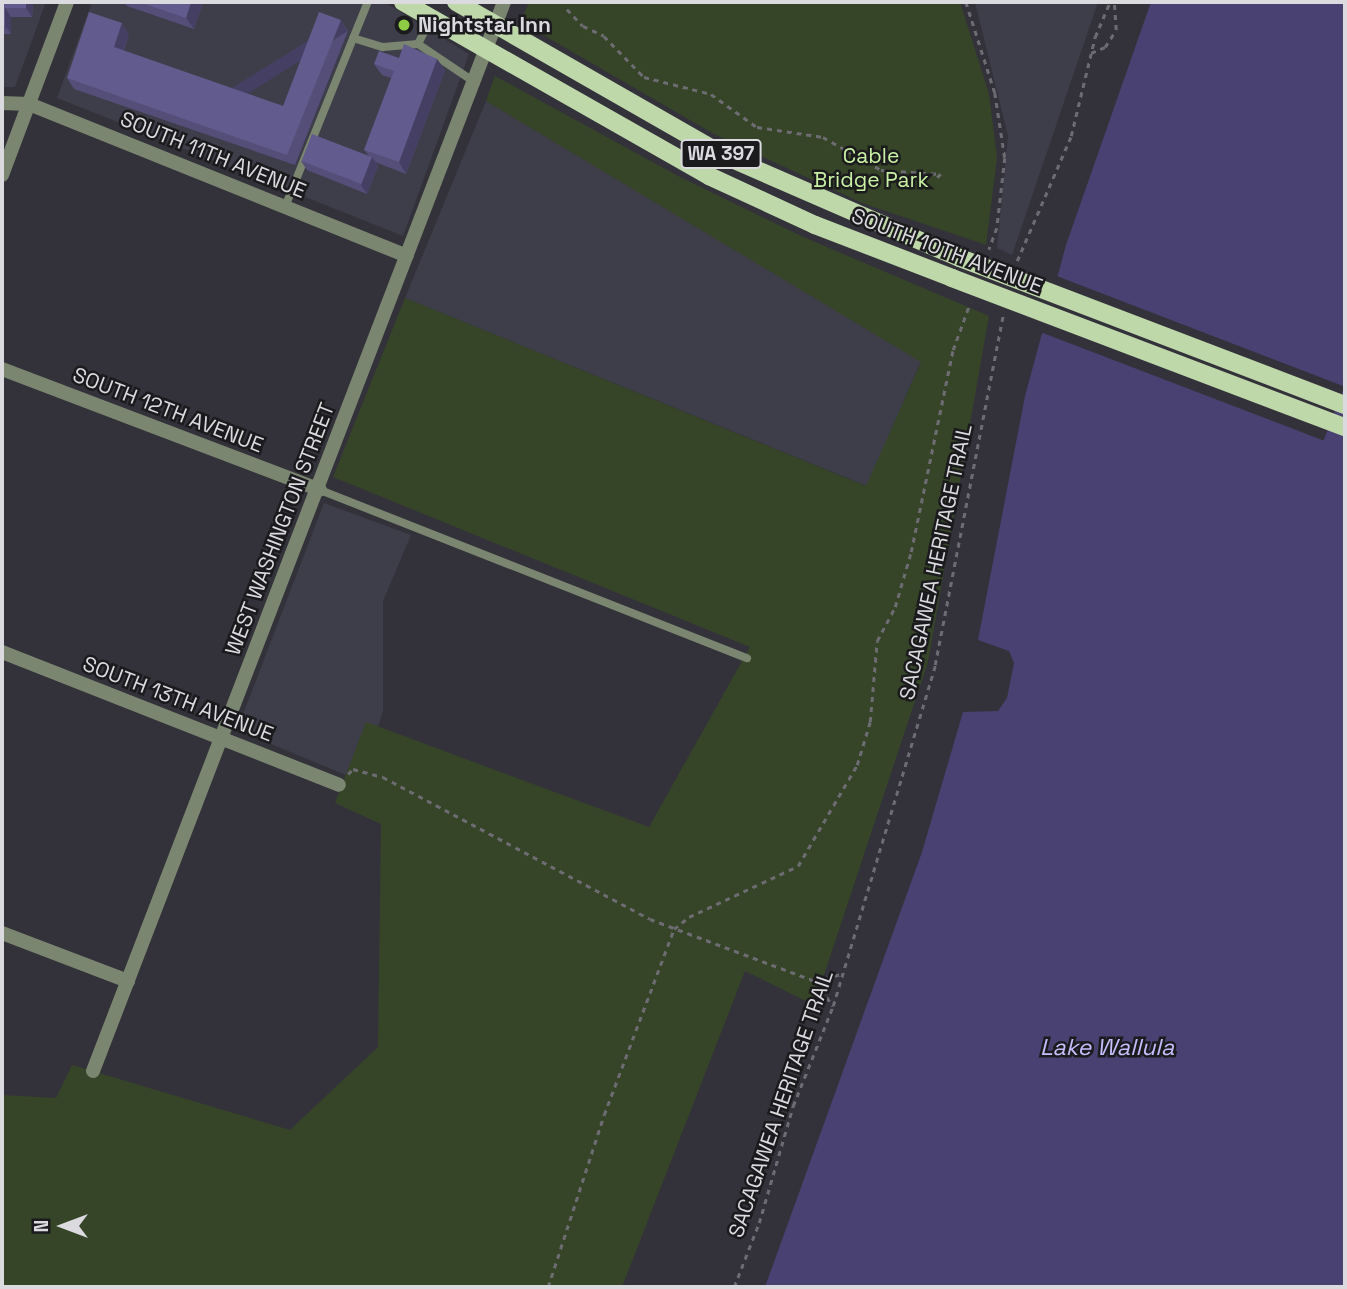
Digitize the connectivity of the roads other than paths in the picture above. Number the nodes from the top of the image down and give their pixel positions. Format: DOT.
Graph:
graph roads {
  1 [pos="67,2"];
  2 [pos="368,2"];
  3 [pos="403,2"];
  4 [pos="456,2"];
  5 [pos="504,2"];
  6 [pos="431,19"];
  7 [pos="495,25"];
  8 [pos="354,38"];
  9 [pos="418,44"];
  10 [pos="485,51"];
  11 [pos="473,81"];
  12 [pos="2,103"];
  13 [pos="29,104"];
  14 [pos="2,175"];
  15 [pos="285,206"];
  16 [pos="407,256"];
  17 [pos="2,369"];
  18 [pos="1345,405"];
  19 [pos="1345,427"];
  20 [pos="320,490"];
  21 [pos="2,652"];
  22 [pos="747,658"];
  23 [pos="222,738"];
  24 [pos="339,785"];
  25 [pos="2,933"];
  26 [pos="128,981"];
  27 [pos="93,1071"];
  1 -- 13 [label="street"];
  2 -- 8 [label="lane"];
  3 -- 6 [label="main road, SOUTH 10TH AVENUE / WA 397"];
  4 -- 7 [label="main road, SOUTH 10TH AVENUE / WA 397"];
  5 -- 7 [label="street, WEST WASHINGTON STREET"];
  6 -- 9 [label="lane"];
  6 -- 10 [label="main road, SOUTH 10TH AVENUE / WA 397"];
  7 -- 10 [label="street, WEST WASHINGTON STREET"];
  7 -- 18 [label="main road, SOUTH 10TH AVENUE / WA 397, bridge"];
  8 -- 9 [label="lane"];
  8 -- 15 [label="lane"];
  9 -- 11 [label="lane"];
  10 -- 11 [label="street, WEST WASHINGTON STREET"];
  10 -- 19 [label="main road, SOUTH 10TH AVENUE / WA 397, bridge"];
  11 -- 16 [label="street, WEST WASHINGTON STREET"];
  12 -- 13 [label="street, SOUTH 11TH AVENUE"];
  13 -- 14 [label="street"];
  13 -- 15 [label="street, SOUTH 11TH AVENUE"];
  15 -- 16 [label="street, SOUTH 11TH AVENUE"];
  16 -- 20 [label="street, WEST WASHINGTON STREET"];
  17 -- 20 [label="street, SOUTH 12TH AVENUE"];
  20 -- 22 [label="lane"];
  20 -- 23 [label="street, WEST WASHINGTON STREET"];
  21 -- 23 [label="street, SOUTH 13TH AVENUE"];
  23 -- 24 [label="street, SOUTH 13TH AVENUE"];
  23 -- 26 [label="street, WEST WASHINGTON STREET"];
  25 -- 26 [label="street"];
  26 -- 27 [label="street, WEST WASHINGTON STREET"];
}
